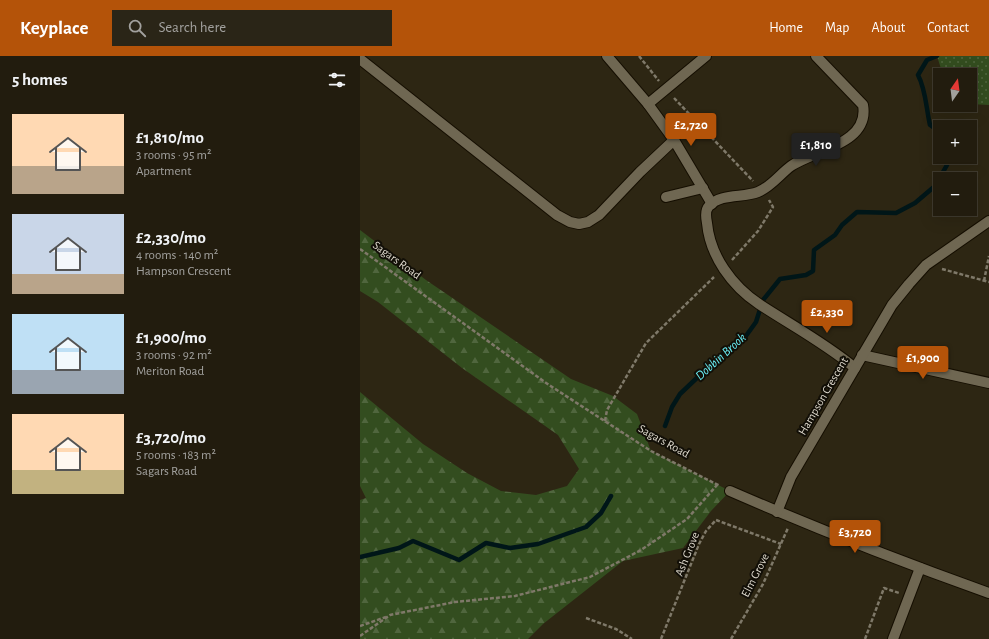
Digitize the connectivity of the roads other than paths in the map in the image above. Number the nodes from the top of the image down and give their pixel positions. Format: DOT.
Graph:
graph roads {
  1 [pos="607,56"];
  2 [pos="706,56"];
  3 [pos="816,56"];
  4 [pos="360,59"];
  5 [pos="648,104"];
  6 [pos="674,140"];
  7 [pos="703,188"];
  8 [pos="666,197"];
  9 [pos="712,204"];
  10 [pos="989,221"];
  11 [pos="862,356"];
  12 [pos="854,368"];
  13 [pos="989,383"];
  14 [pos="730,491"];
  15 [pos="777,512"];
  16 [pos="920,568"];
  17 [pos="989,593"];
  18 [pos="893,639"];
  1 -- 5 [label="street"];
  2 -- 5 [label="street"];
  3 -- 9 [label="street"];
  4 -- 6 [label="street"];
  5 -- 6 [label="street"];
  6 -- 7 [label="street"];
  7 -- 8 [label="street"];
  7 -- 9 [label="street"];
  9 -- 12 [label="street"];
  10 -- 11 [label="street, Hampson Crescent"];
  11 -- 12 [label="street, Hampson Crescent"];
  11 -- 13 [label="street"];
  12 -- 15 [label="street, Hampson Crescent"];
  14 -- 15 [label="street"];
  15 -- 16 [label="street"];
  16 -- 17 [label="street"];
  16 -- 18 [label="street"];
}
